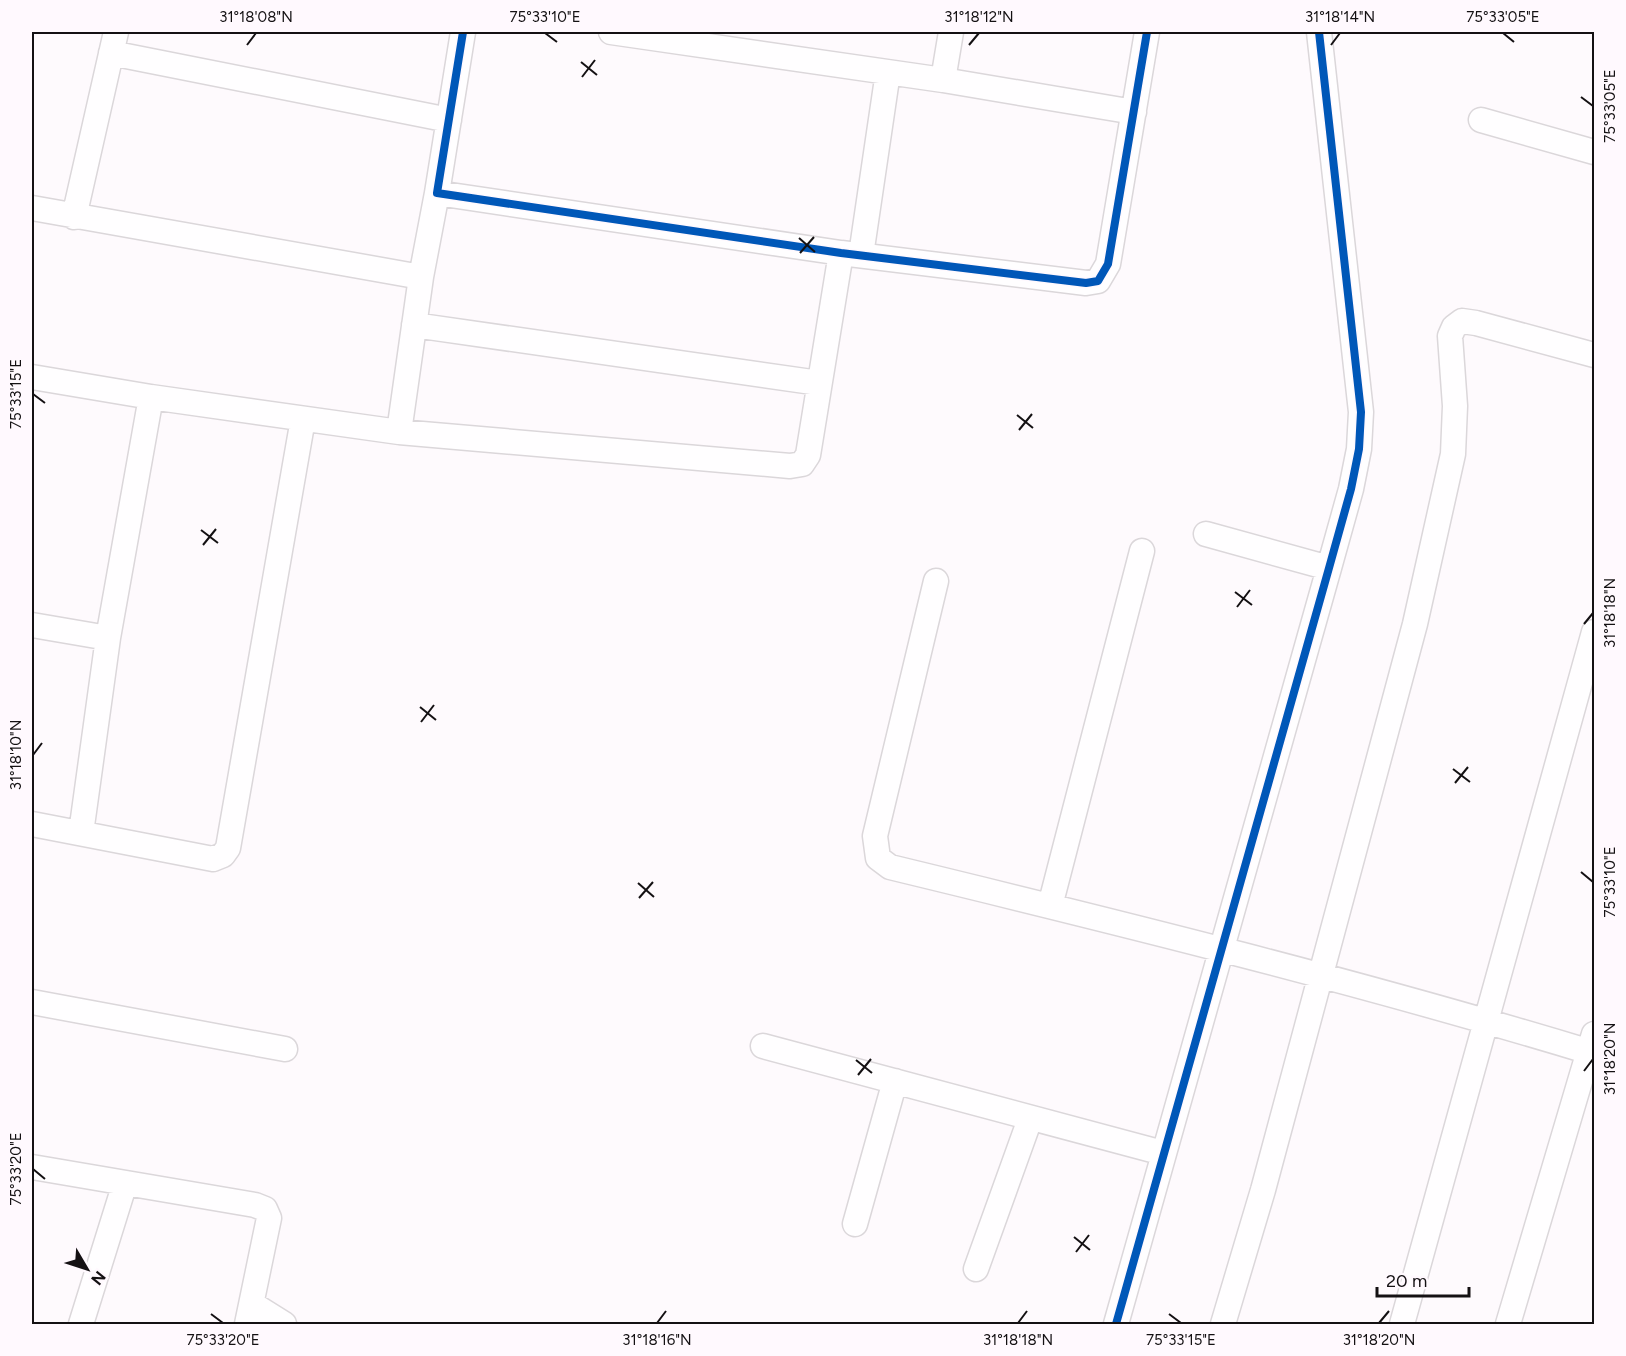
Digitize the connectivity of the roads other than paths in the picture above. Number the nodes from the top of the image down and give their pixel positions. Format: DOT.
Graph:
graph roads {
  1 [pos="463,32"];
  2 [pos="610,32"];
  3 [pos="951,32"];
  4 [pos="1147,32"];
  5 [pos="1319,32"];
  6 [pos="113,42"];
  7 [pos="888,72"];
  8 [pos="943,80"];
  9 [pos="1134,112"];
  10 [pos="449,120"];
  11 [pos="1481,120"];
  12 [pos="1594,152"];
  13 [pos="437,193"];
  14 [pos="32,208"];
  15 [pos="74,217"];
  16 [pos="851,254"];
  17 [pos="421,277"];
  18 [pos="414,324"];
  19 [pos="1594,355"];
  20 [pos="32,377"];
  21 [pos="819,383"];
  22 [pos="151,397"];
  23 [pos="303,419"];
  24 [pos="399,432"];
  25 [pos="1206,534"];
  26 [pos="1142,551"];
  27 [pos="1329,568"];
  28 [pos="936,580"];
  29 [pos="32,625"];
  30 [pos="1594,632"];
  31 [pos="108,638"];
  32 [pos="32,824"];
  33 [pos="81,833"];
  34 [pos="1050,906"];
  35 [pos="1222,949"];
  36 [pos="1318,977"];
  37 [pos="32,1002"];
  38 [pos="1487,1021"];
  39 [pos="1592,1043"];
  40 [pos="763,1046"];
  41 [pos="285,1048"];
  42 [pos="895,1081"];
  43 [pos="1030,1119"];
  44 [pos="1163,1153"];
  45 [pos="32,1167"];
  46 [pos="125,1183"];
  47 [pos="855,1224"];
  48 [pos="976,1269"];
  49 [pos="250,1314"];
  50 [pos="81,1324"];
  51 [pos="284,1324"];
  52 [pos="1116,1324"];
  53 [pos="1223,1324"];
  54 [pos="1402,1324"];
  55 [pos="1508,1324"];
  1 -- 10 [label="street"];
  2 -- 7 [label="street"];
  3 -- 8 [label="street"];
  4 -- 9 [label="street"];
  5 -- 27 [label="street"];
  6 -- 10 [label="street"];
  6 -- 15 [label="street"];
  7 -- 8 [label="street"];
  7 -- 16 [label="street"];
  8 -- 9 [label="street"];
  9 -- 16 [label="street"];
  10 -- 13 [label="street"];
  11 -- 12 [label="street"];
  13 -- 16 [label="street"];
  13 -- 17 [label="street"];
  14 -- 15 [label="street"];
  15 -- 17 [label="street"];
  16 -- 21 [label="street"];
  17 -- 18 [label="street"];
  18 -- 21 [label="street"];
  18 -- 24 [label="street"];
  19 -- 36 [label="street"];
  20 -- 22 [label="street"];
  21 -- 24 [label="street"];
  22 -- 23 [label="street"];
  22 -- 31 [label="street"];
  23 -- 24 [label="street"];
  23 -- 33 [label="street"];
  25 -- 27 [label="street"];
  26 -- 34 [label="street"];
  27 -- 35 [label="street"];
  28 -- 34 [label="street"];
  29 -- 31 [label="street"];
  30 -- 38 [label="street"];
  31 -- 33 [label="street"];
  32 -- 33 [label="street"];
  34 -- 35 [label="street"];
  35 -- 36 [label="street"];
  35 -- 44 [label="street"];
  36 -- 38 [label="street"];
  36 -- 53 [label="street"];
  37 -- 41 [label="street"];
  38 -- 39 [label="street"];
  38 -- 54 [label="street"];
  39 -- 55 [label="street"];
  40 -- 42 [label="street"];
  42 -- 43 [label="street"];
  42 -- 47 [label="street"];
  43 -- 44 [label="street"];
  43 -- 48 [label="street"];
  44 -- 52 [label="street"];
  45 -- 46 [label="street"];
  46 -- 49 [label="street"];
  46 -- 50 [label="street"];
  49 -- 51 [label="street"];
}
